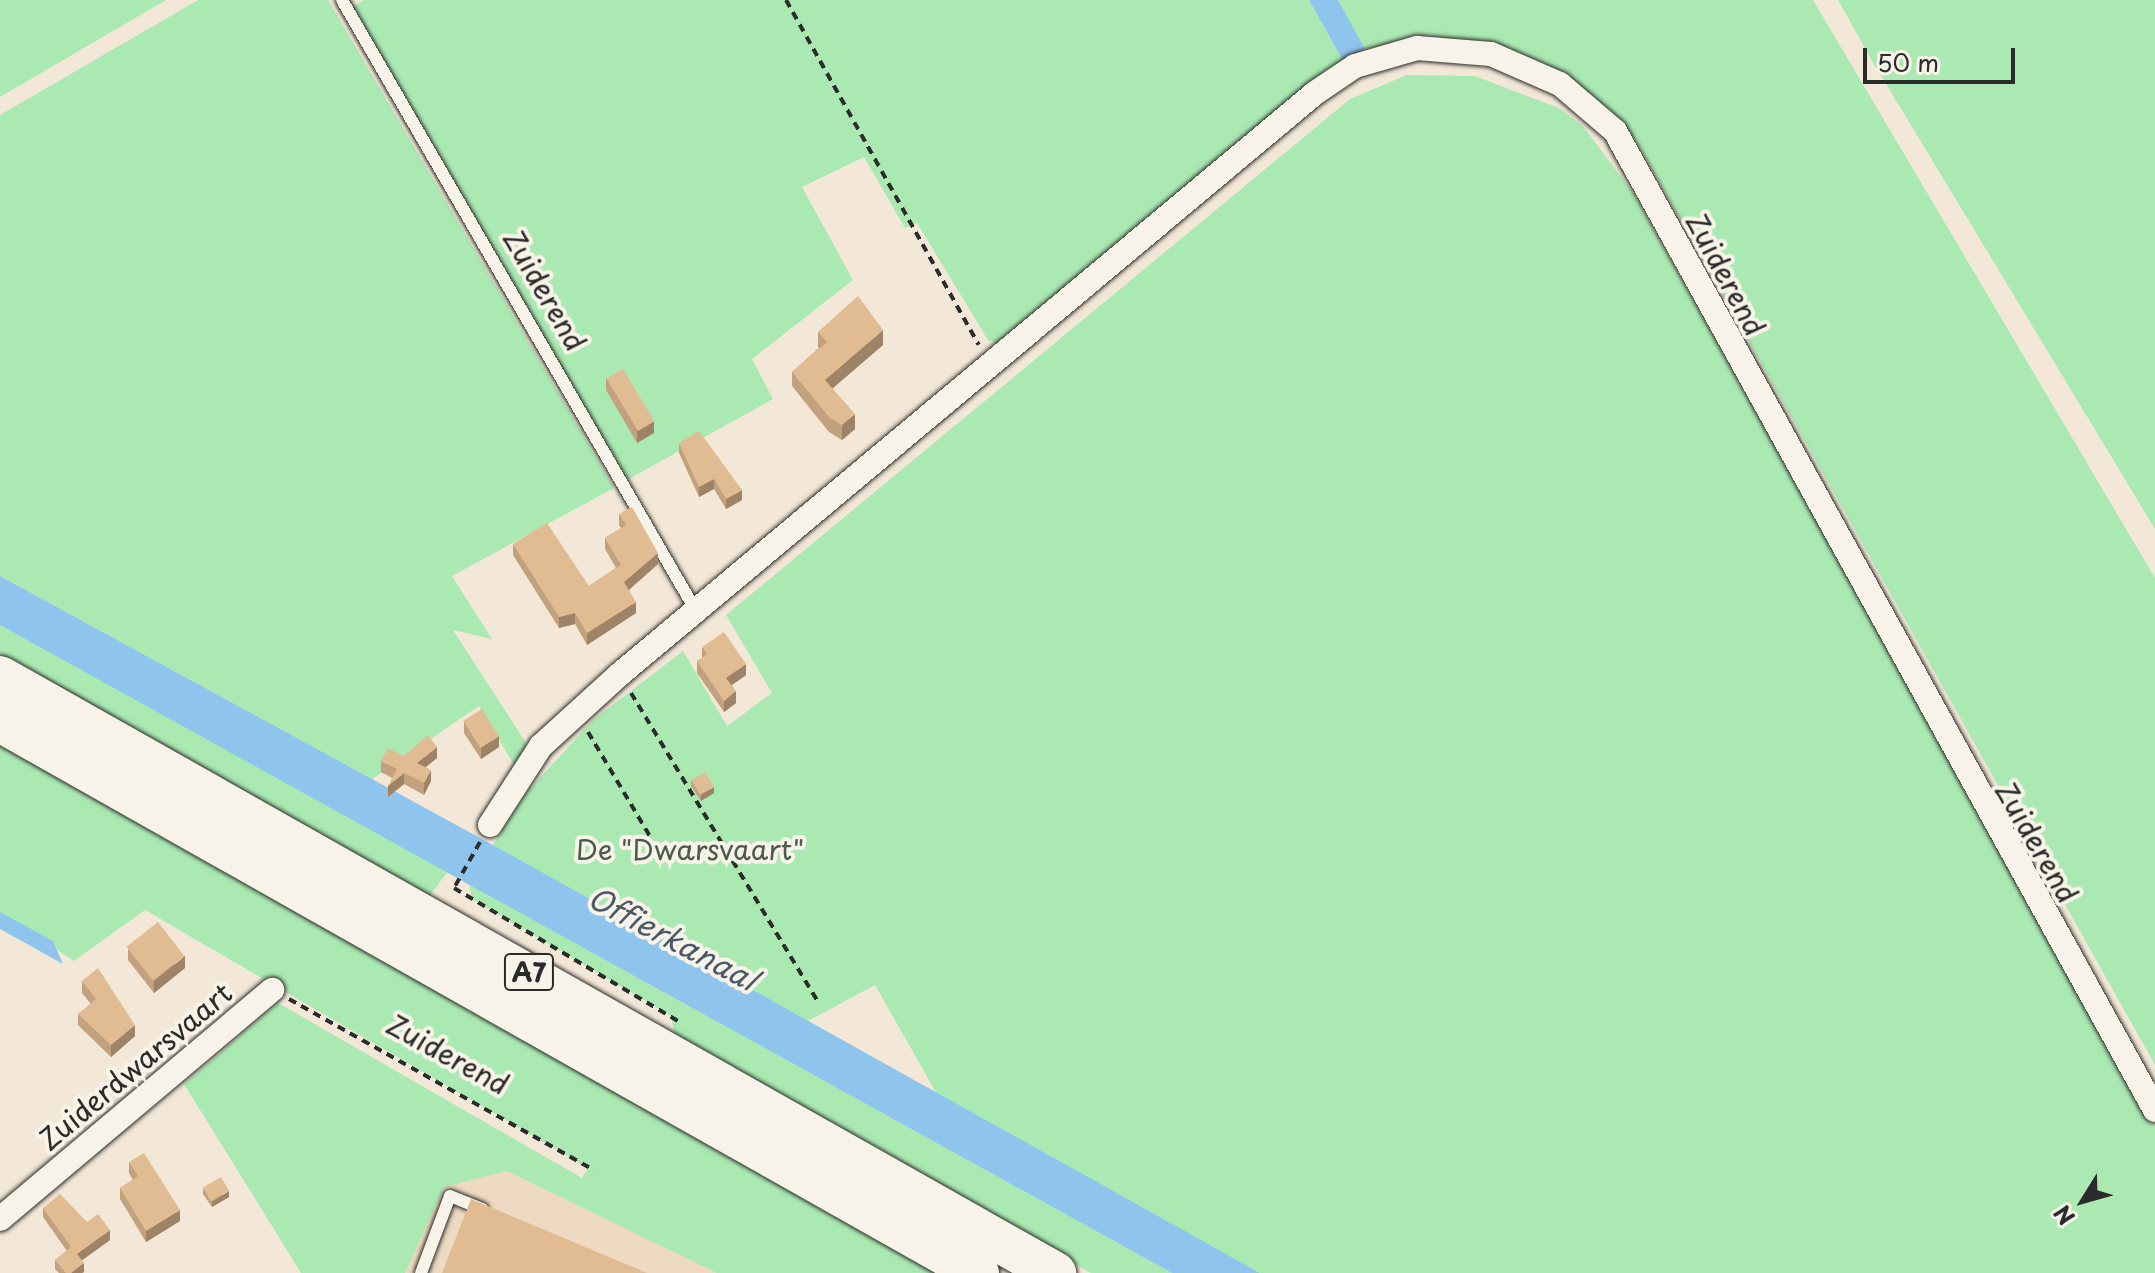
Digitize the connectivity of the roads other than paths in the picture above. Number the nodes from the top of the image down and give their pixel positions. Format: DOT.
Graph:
graph roads {
  1 [pos="342,0"];
  2 [pos="696,611"];
  3 [pos="0,677"];
  4 [pos="0,721"];
  5 [pos="492,821"];
  6 [pos="272,990"];
  7 [pos="2155,1110"];
  8 [pos="493,1214"];
  9 [pos="0,1219"];
  10 [pos="421,1273"];
  11 [pos="978,1273"];
  12 [pos="1055,1273"];
  1 -- 2 [label="lane, Zuiderend"];
  2 -- 5 [label="street, Zuiderend"];
  2 -- 7 [label="street, Zuiderend"];
  3 -- 12 [label="highway, A7"];
  4 -- 11 [label="highway, A7"];
  6 -- 9 [label="street, Zuiderdwarsvaart"];
  8 -- 10 [label="lane"];
}
